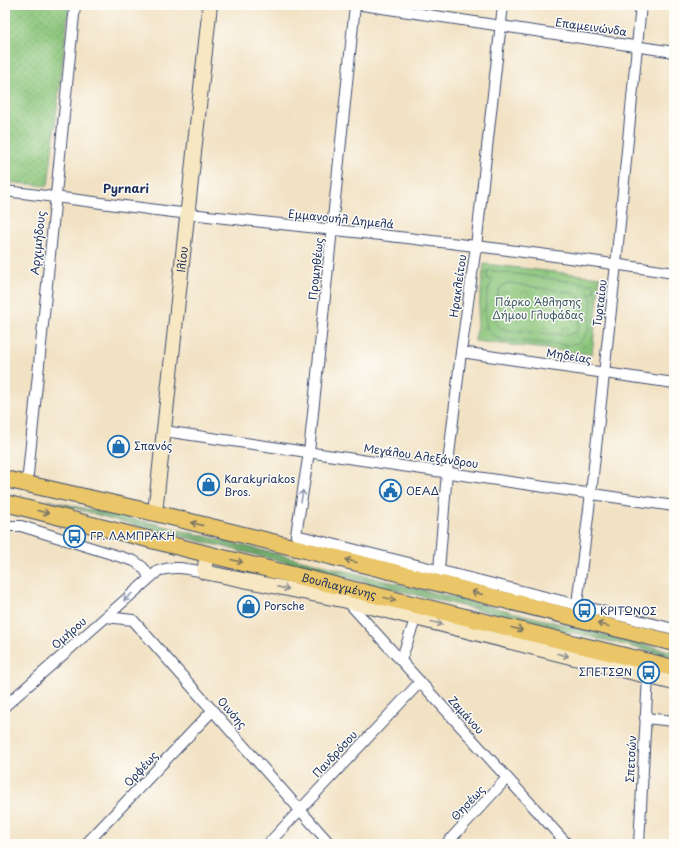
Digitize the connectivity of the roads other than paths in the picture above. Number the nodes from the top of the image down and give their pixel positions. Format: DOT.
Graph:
graph roads {
  1 [pos="75,5"];
  2 [pos="210,5"];
  3 [pos="355,5"];
  4 [pos="362,5"];
  5 [pos="503,5"];
  6 [pos="641,5"];
  7 [pos="500,26"];
  8 [pos="637,46"];
  9 [pos="674,52"];
  10 [pos="5,191"];
  11 [pos="55,197"];
  12 [pos="188,214"];
  13 [pos="332,229"];
  14 [pos="476,246"];
  15 [pos="616,264"];
  16 [pos="674,273"];
  17 [pos="461,352"];
  18 [pos="603,374"];
  19 [pos="674,383"];
  20 [pos="164,431"];
  21 [pos="309,452"];
  22 [pos="447,472"];
  23 [pos="5,479"];
  24 [pos="27,484"];
  25 [pos="591,493"];
  26 [pos="5,502"];
  27 [pos="674,506"];
  28 [pos="24,507"];
  29 [pos="155,513"];
  30 [pos="5,526"];
  31 [pos="20,526"];
  32 [pos="207,554"];
  33 [pos="439,570"];
  34 [pos="204,572"];
  35 [pos="149,578"];
  36 [pos="347,601"];
  37 [pos="577,604"];
  38 [pos="106,617"];
  39 [pos="416,617"];
  40 [pos="674,629"];
  41 [pos="674,643"];
  42 [pos="401,660"];
  43 [pos="674,668"];
  44 [pos="648,676"];
  45 [pos="420,682"];
  46 [pos="674,683"];
  47 [pos="5,706"];
  48 [pos="213,710"];
  49 [pos="645,718"];
  50 [pos="674,721"];
  51 [pos="507,778"];
  52 [pos="300,809"];
  53 [pos="86,844"];
  54 [pos="268,844"];
  55 [pos="330,844"];
  56 [pos="446,844"];
  57 [pos="567,844"];
  58 [pos="639,844"];
  1 -- 11 [label="street, Αρχιμήδους"];
  2 -- 12 [label="street, Ιλίου"];
  3 -- 13 [label="street, Προμηθέως"];
  4 -- 7 [label="street, Επαμεινώνδα"];
  5 -- 7 [label="street, Ηρακλείτου"];
  6 -- 8 [label="street, Τυρταίου"];
  7 -- 8 [label="street, Επαμεινώνδα"];
  7 -- 14 [label="street, Ηρακλείτου"];
  8 -- 9 [label="street, Επαμεινώνδα"];
  8 -- 15 [label="street, Τυρταίου"];
  10 -- 11 [label="street, Εμμανουήλ Δημελά"];
  11 -- 12 [label="street, Εμμανουήλ Δημελά"];
  11 -- 24 [label="street, Αρχιμήδους"];
  12 -- 13 [label="street, Εμμανουήλ Δημελά"];
  12 -- 20 [label="street, Ιλίου"];
  13 -- 14 [label="street, Εμμανουήλ Δημελά"];
  13 -- 21 [label="street, Προμηθέως"];
  14 -- 15 [label="street, Εμμανουήλ Δημελά"];
  14 -- 17 [label="street, Ηρακλείτου"];
  15 -- 16 [label="street, Εμμανουήλ Δημελά"];
  15 -- 18 [label="street, Τυρταίου"];
  17 -- 18 [label="street, Μηδείας"];
  17 -- 22 [label="street, Ηρακλείτου"];
  18 -- 19 [label="street, Μηδείας"];
  18 -- 25 [label="street, Τυρταίου"];
  20 -- 21 [label="street, Μεγάλου Αλεξάνδρου"];
  20 -- 29 [label="street, Ιλίου"];
  21 -- 22 [label="street, Μεγάλου Αλεξάνδρου"];
  33 -- 21 [label="street, Προμηθέως, one-way"];
  22 -- 25 [label="street, Μεγάλου Αλεξάνδρου"];
  22 -- 33 [label="street, Ηρακλείτου"];
  23 -- 24 [label="main road"];
  24 -- 29 [label="main road"];
  25 -- 27 [label="street, Μεγάλου Αλεξάνδρου"];
  25 -- 37 [label="street, Τυρταίου"];
  26 -- 28 [label="main road, Βουλιαγμένης"];
  28 -- 31 [label="street"];
  28 -- 32 [label="main road, Βουλιαγμένης, one-way"];
  41 -- 29 [label="main road, one-way"];
  30 -- 31 [label="street"];
  31 -- 35 [label="street"];
  32 -- 34 [label="street"];
  32 -- 43 [label="main road, Βουλιαγμένης, one-way"];
  33 -- 37 [label="street"];
  34 -- 35 [label="street, Ομήρου"];
  34 -- 36 [label="street, one-way"];
  35 -- 38 [label="street, Ομήρου, one-way"];
  36 -- 39 [label="street"];
  36 -- 42 [label="street, Ζαμάνου"];
  37 -- 40 [label="street"];
  38 -- 47 [label="street, Ομήρου"];
  38 -- 48 [label="street, Οινόης"];
  39 -- 42 [label="street"];
  39 -- 44 [label="street, one-way"];
  42 -- 45 [label="street, Ζαμάνου"];
  44 -- 46 [label="street"];
  44 -- 49 [label="street, Σπετσών"];
  45 -- 51 [label="street, Ζαμάνου"];
  45 -- 52 [label="street, Πανδρόσου"];
  48 -- 52 [label="street, Οινόης"];
  48 -- 53 [label="street, Ορφέως"];
  49 -- 50 [label="street"];
  49 -- 58 [label="street, Σπετσών"];
  51 -- 56 [label="street, Θησέως"];
  51 -- 57 [label="street, Ζαμάνου"];
  52 -- 54 [label="street, Πανδρόσου"];
  52 -- 55 [label="street, Οινόης"];
}
